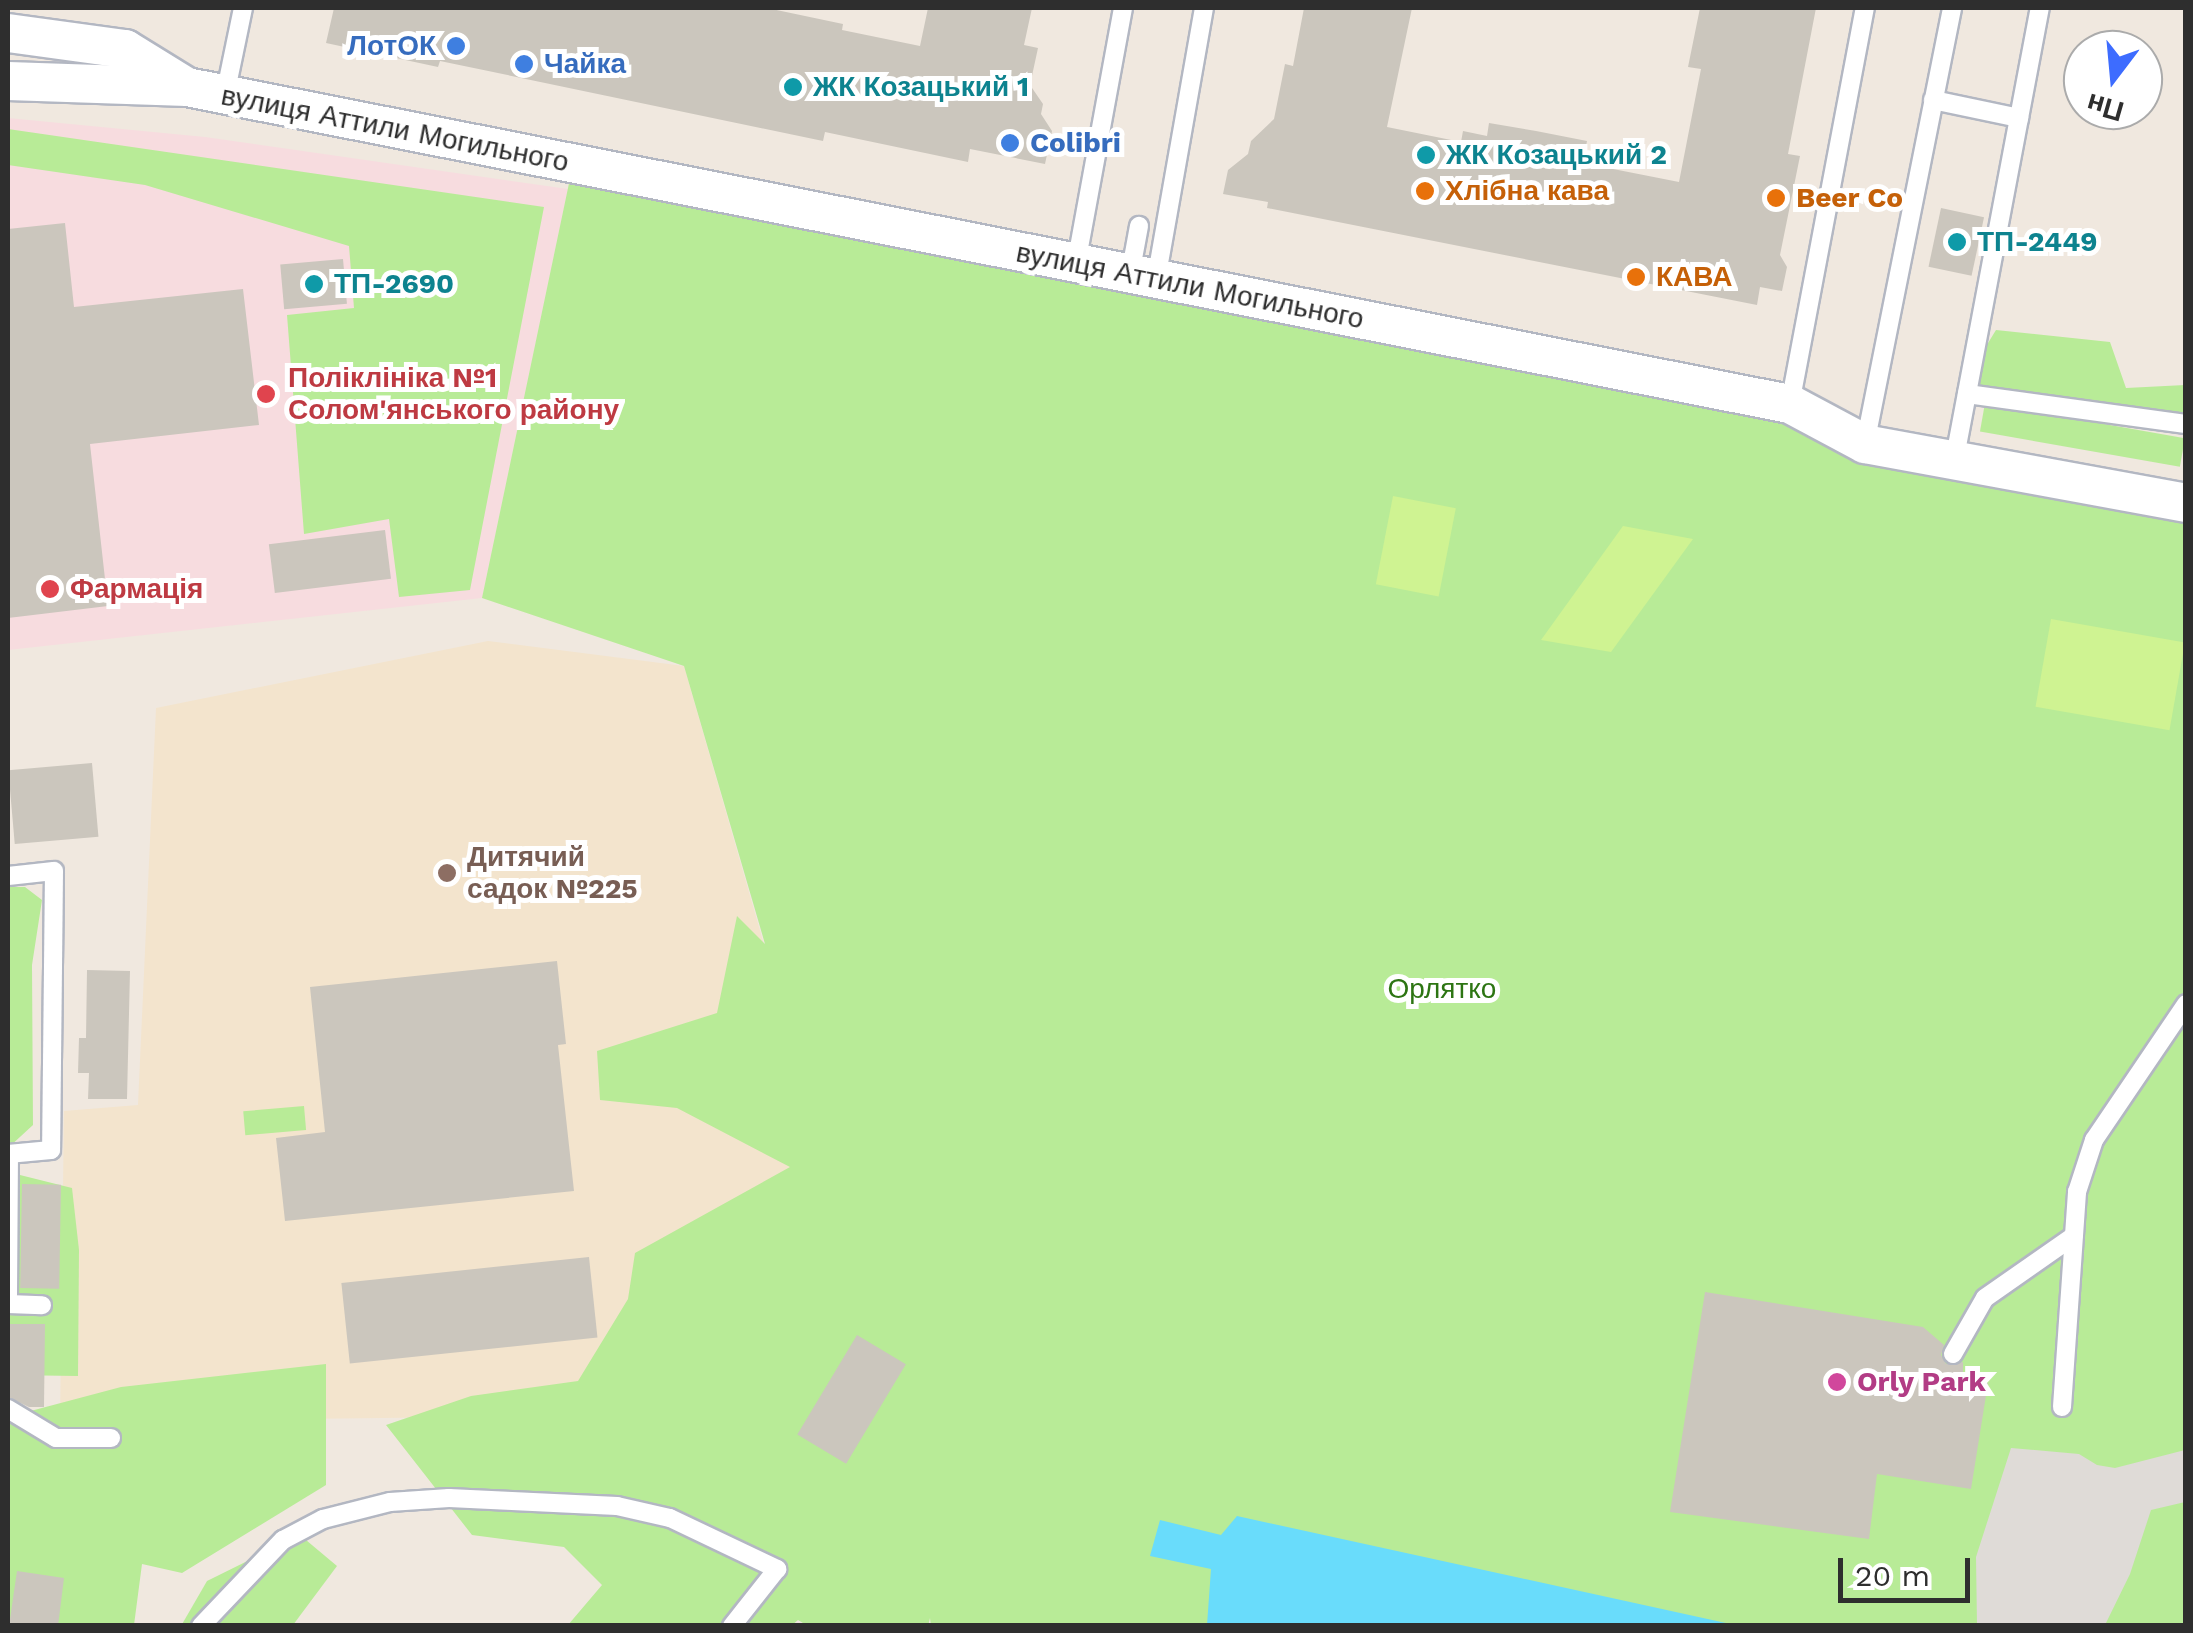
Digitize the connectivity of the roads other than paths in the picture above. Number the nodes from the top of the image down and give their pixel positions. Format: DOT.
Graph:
graph roads {
  1 [pos="242,8"];
  2 [pos="1122,8"];
  3 [pos="1204,8"];
  4 [pos="1864,8"];
  5 [pos="1952,8"];
  6 [pos="2040,8"];
  7 [pos="8,33"];
  8 [pos="8,81"];
  9 [pos="187,88"];
  10 [pos="225,95"];
  11 [pos="1932,100"];
  12 [pos="2019,118"];
  13 [pos="1139,226"];
  14 [pos="1076,264"];
  15 [pos="1143,277"];
  16 [pos="1966,394"];
  17 [pos="1790,404"];
  18 [pos="2186,424"];
  19 [pos="1865,444"];
  20 [pos="1954,462"];
  21 [pos="2186,503"];
  22 [pos="8,876"];
  23 [pos="2186,1004"];
  24 [pos="8,1154"];
  25 [pos="2074,1236"];
  26 [pos="8,1295"];
  27 [pos="8,1304"];
  28 [pos="42,1305"];
  29 [pos="1953,1354"];
  30 [pos="2062,1407"];
  31 [pos="8,1409"];
  32 [pos="111,1438"];
  33 [pos="201,1626"];
  34 [pos="732,1626"];
  1 -- 10 [label="lane"];
  2 -- 14 [label="lane"];
  3 -- 15 [label="lane"];
  4 -- 17 [label="lane"];
  5 -- 11 [label="lane"];
  6 -- 12 [label="lane"];
  7 -- 9 [label="street, вулиця Аттили Могильного"];
  8 -- 9 [label="street, вулиця Аттили Могильного"];
  9 -- 10 [label="street, вулиця Аттили Могильного"];
  10 -- 14 [label="street, вулиця Аттили Могильного"];
  11 -- 12 [label="lane"];
  11 -- 19 [label="lane"];
  12 -- 16 [label="lane"];
  13 -- 15 [label="lane"];
  14 -- 15 [label="street, вулиця Аттили Могильного"];
  15 -- 17 [label="street, вулиця Аттили Могильного"];
  16 -- 18 [label="lane"];
  16 -- 20 [label="lane"];
  17 -- 19 [label="street, вулиця Аттили Могильного"];
  19 -- 20 [label="street, вулиця Аттили Могильного"];
  20 -- 21 [label="street, вулиця Аттили Могильного"];
  22 -- 24 [label="lane"];
  23 -- 25 [label="lane"];
  24 -- 26 [label="lane"];
  25 -- 29 [label="lane"];
  25 -- 30 [label="lane"];
  27 -- 28 [label="lane"];
  31 -- 32 [label="lane"];
  33 -- 34 [label="lane"];
}
